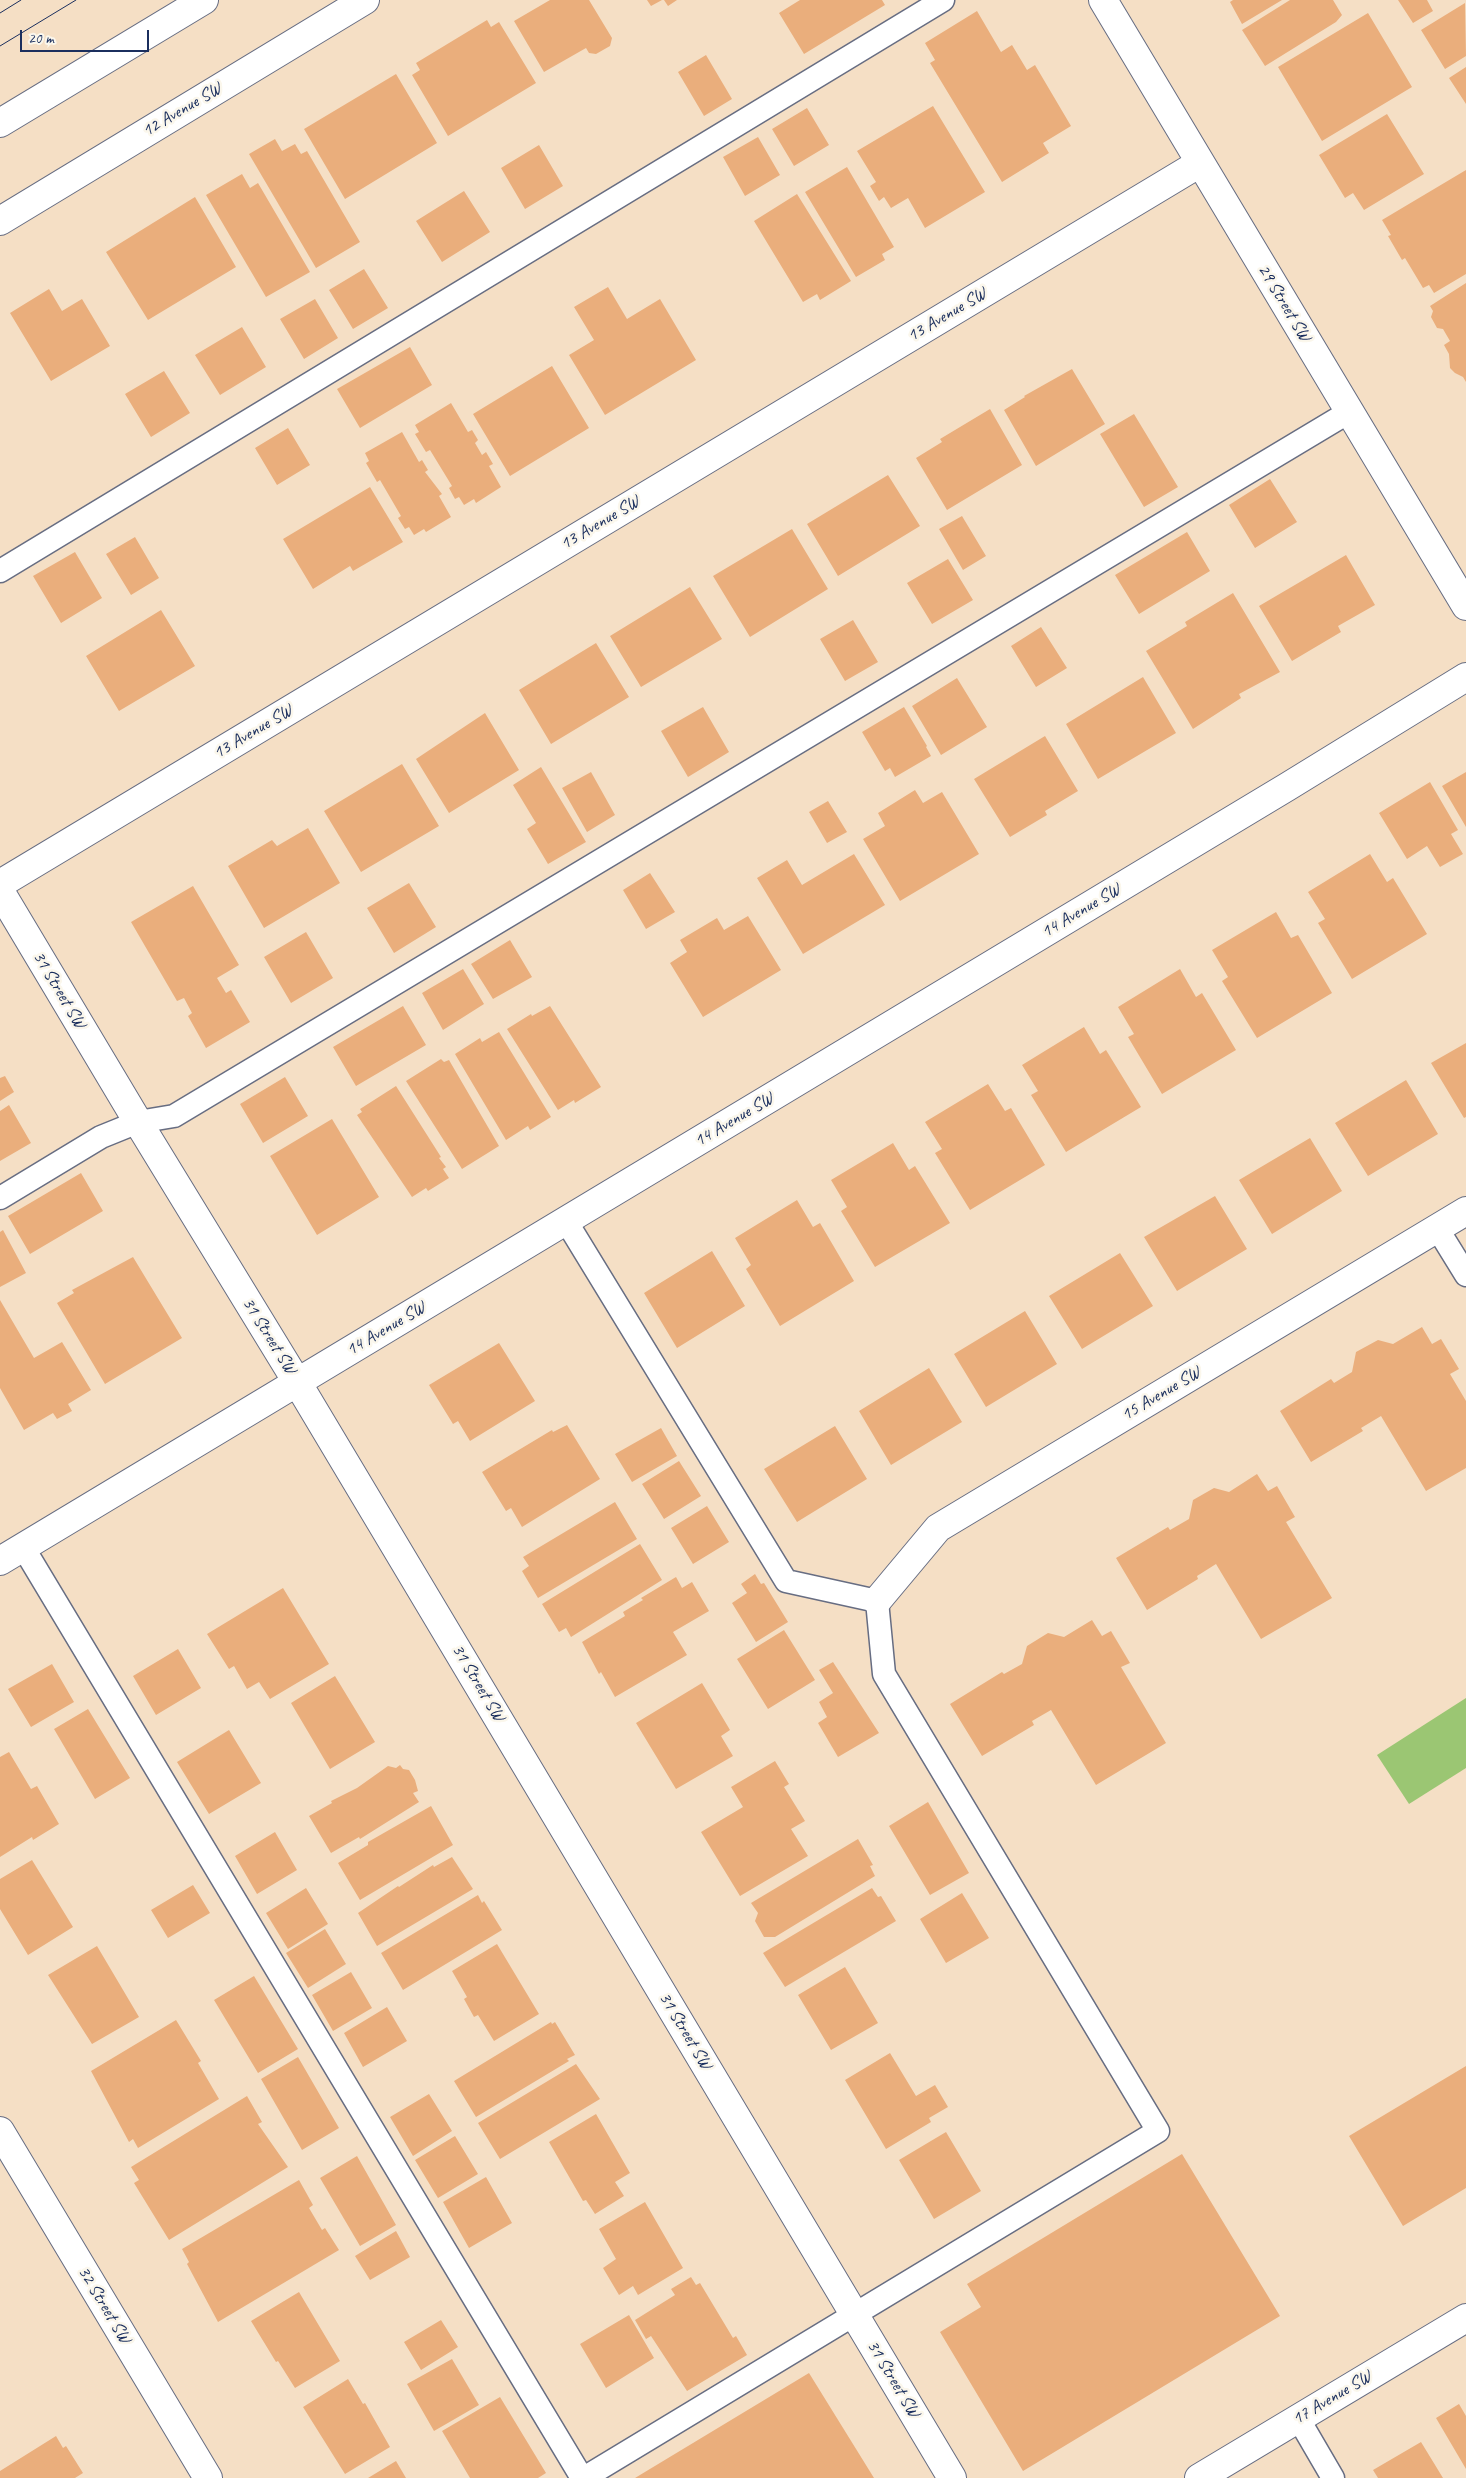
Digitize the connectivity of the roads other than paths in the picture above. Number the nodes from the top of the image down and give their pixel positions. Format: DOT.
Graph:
graph roads {
  1 [pos="204,0"];
  2 [pos="365,0"];
  3 [pos="943,0"];
  4 [pos="1103,0"];
  5 [pos="0,123"];
  6 [pos="1200,162"];
  7 [pos="0,221"];
  8 [pos="1349,412"];
  9 [pos="0,571"];
  10 [pos="1466,606"];
  11 [pos="1466,677"];
  12 [pos="0,884"];
  13 [pos="0,891"];
  14 [pos="138,1122"];
  15 [pos="0,1198"];
  16 [pos="1466,1211"];
  17 [pos="566,1220"];
  18 [pos="1437,1228"];
  19 [pos="1466,1275"];
  20 [pos="297,1382"];
  21 [pos="11,1554"];
  22 [pos="877,1601"];
  23 [pos="0,2131"];
  24 [pos="855,2314"];
  25 [pos="1466,2318"];
  26 [pos="1298,2418"];
  27 [pos="208,2478"];
  28 [pos="583,2478"];
  29 [pos="952,2478"];
  30 [pos="1199,2478"];
  31 [pos="1333,2478"];
  1 -- 5 [label="street"];
  2 -- 7 [label="street, 12 Avenue SW"];
  3 -- 9 [label="lane"];
  4 -- 6 [label="street, 29 Street SW"];
  6 -- 8 [label="street, 29 Street SW"];
  6 -- 12 [label="street, 13 Avenue SW"];
  8 -- 10 [label="street, 29 Street SW"];
  8 -- 14 [label="lane"];
  11 -- 17 [label="street, 14 Avenue SW"];
  13 -- 14 [label="street, 31 Street SW"];
  14 -- 15 [label="lane"];
  14 -- 20 [label="street, 31 Street SW"];
  16 -- 18 [label="street, 15 Avenue SW"];
  17 -- 20 [label="street, 14 Avenue SW"];
  17 -- 22 [label="lane"];
  18 -- 19 [label="lane"];
  18 -- 22 [label="street, 15 Avenue SW"];
  20 -- 21 [label="street, 14 Avenue SW"];
  20 -- 24 [label="street, 31 Street SW"];
  21 -- 28 [label="lane"];
  22 -- 24 [label="lane"];
  23 -- 27 [label="street, 32 Street SW"];
  24 -- 28 [label="lane"];
  24 -- 29 [label="street, 31 Street SW"];
  25 -- 26 [label="street, 17 Avenue SW"];
  26 -- 30 [label="street, 17 Avenue SW"];
  26 -- 31 [label="lane"];
}
